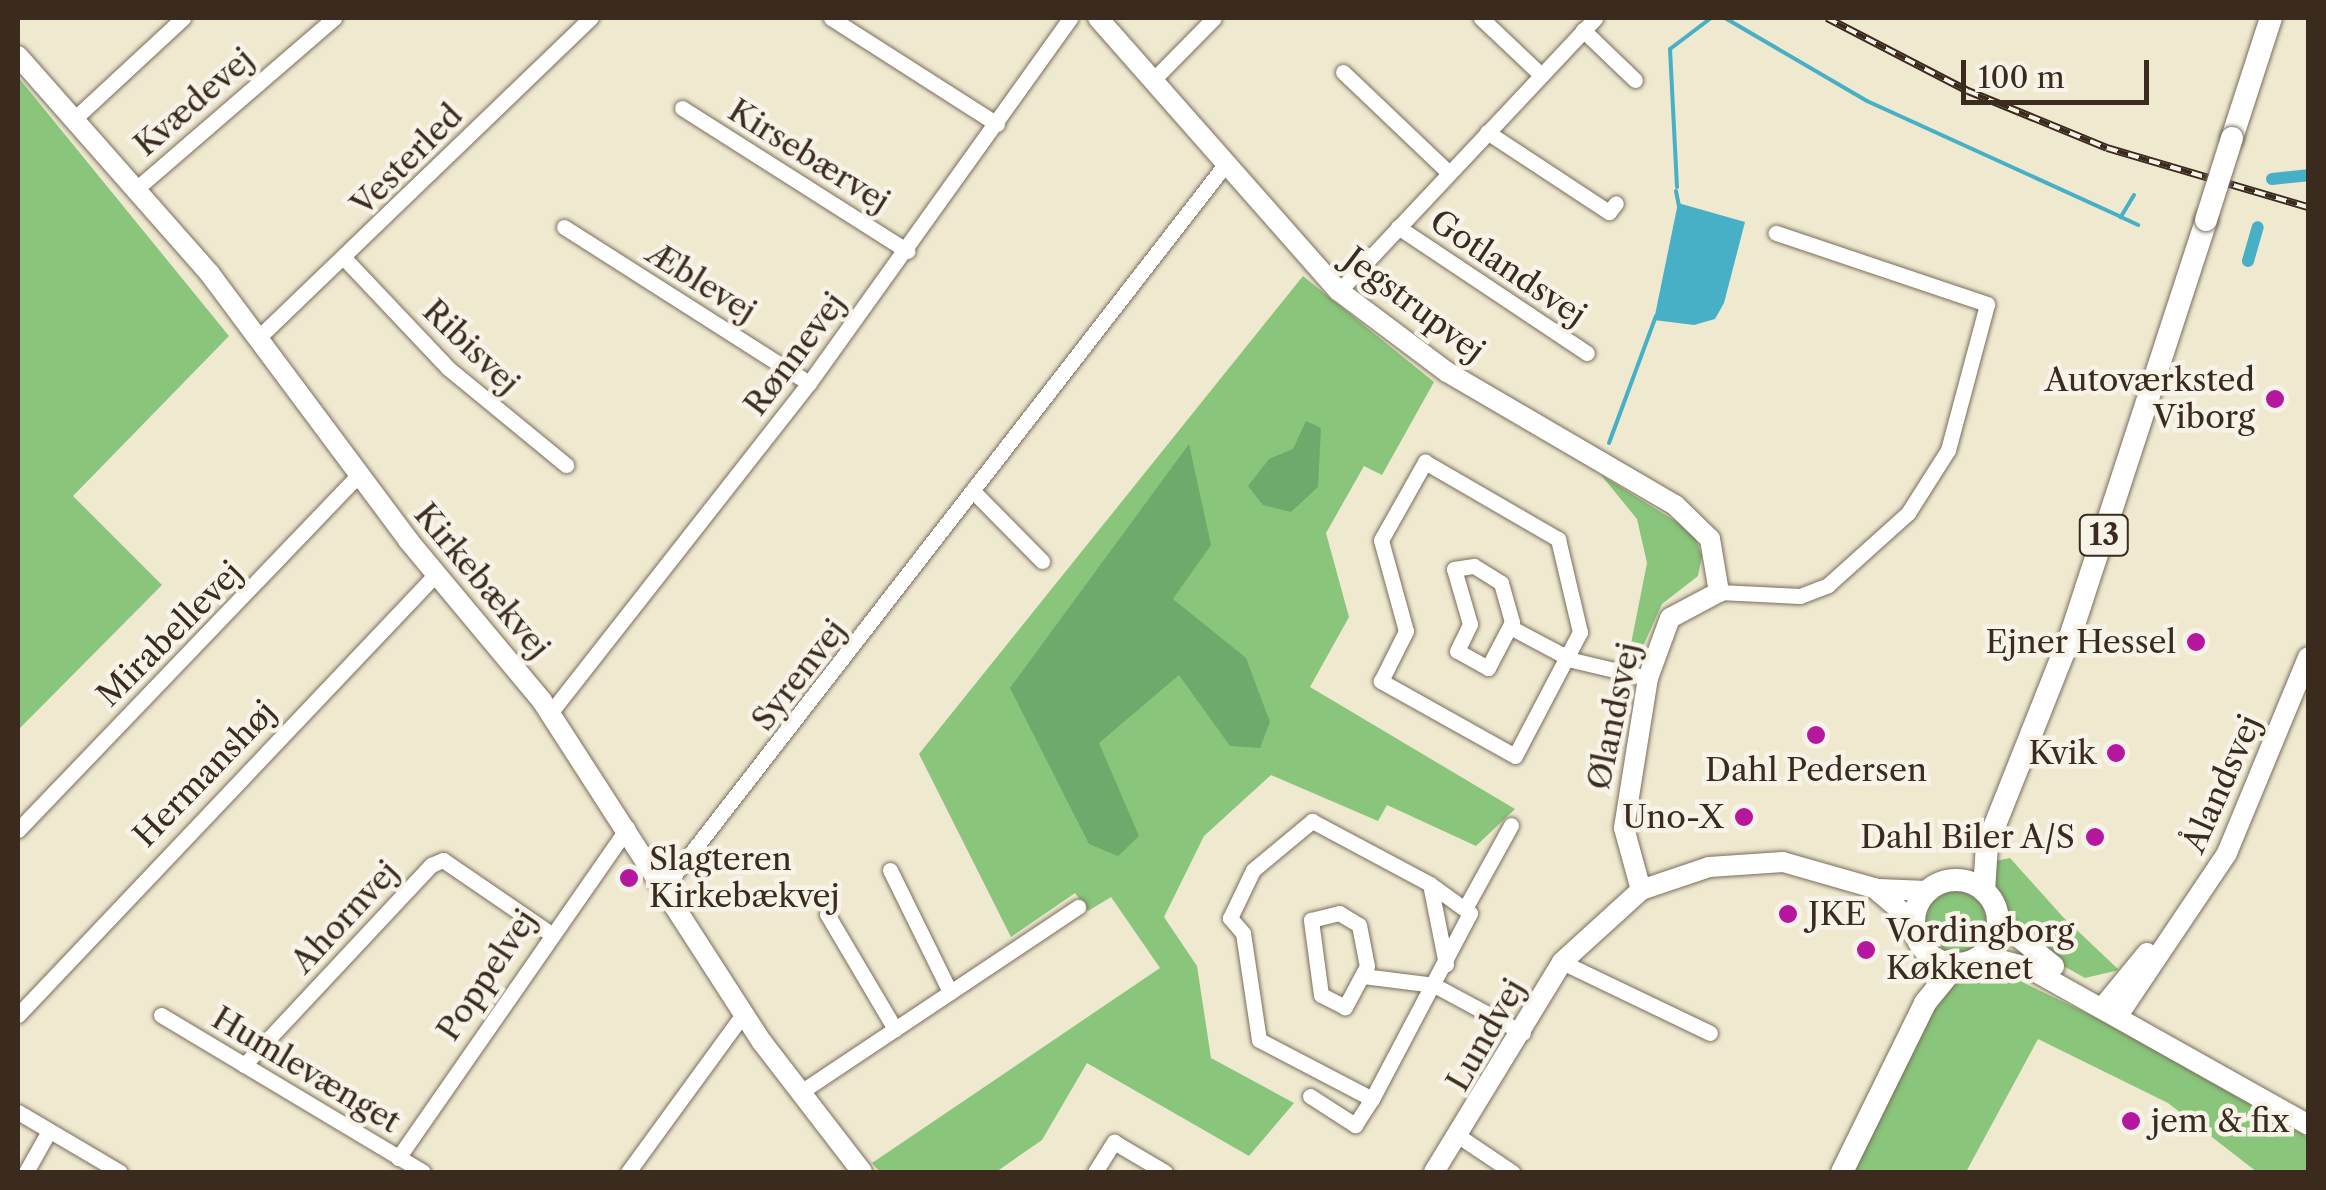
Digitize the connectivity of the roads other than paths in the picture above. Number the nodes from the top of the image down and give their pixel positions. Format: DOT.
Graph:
graph roads {
  1 [pos="182,18"];
  2 [pos="334,18"];
  3 [pos="590,18"];
  4 [pos="831,18"];
  5 [pos="1070,18"];
  6 [pos="1098,18"];
  7 [pos="1214,18"];
  8 [pos="1481,18"];
  9 [pos="1595,18"];
  10 [pos="2271,18"];
  11 [pos="1583,30"];
  12 [pos="18,56"];
  13 [pos="1343,72"];
  14 [pos="1541,75"];
  15 [pos="1635,80"];
  16 [pos="1152,82"];
  17 [pos="682,108"];
  18 [pos="73,120"];
  19 [pos="997,124"];
  20 [pos="1488,132"];
  21 [pos="1224,166"];
  22 [pos="1449,173"];
  23 [pos="136,188"];
  24 [pos="1616,202"];
  25 [pos="564,227"];
  26 [pos="1398,228"];
  27 [pos="1776,234"];
  28 [pos="907,251"];
  29 [pos="345,259"];
  30 [pos="1339,290"];
  31 [pos="258,338"];
  32 [pos="1587,353"];
  33 [pos="809,383"];
  34 [pos="566,465"];
  35 [pos="359,475"];
  36 [pos="974,492"];
  37 [pos="1042,561"];
  38 [pos="436,574"];
  39 [pos="1719,592"];
  40 [pos="1510,627"];
  41 [pos="2308,657"];
  42 [pos="1572,660"];
  43 [pos="1648,678"];
  44 [pos="551,712"];
  45 [pos="1511,824"];
  46 [pos="626,828"];
  47 [pos="18,830"];
  48 [pos="1987,846"];
  49 [pos="890,870"];
  50 [pos="1955,880"];
  51 [pos="1430,884"];
  52 [pos="664,888"];
  53 [pos="1874,888"];
  54 [pos="1641,890"];
  55 [pos="1929,890"];
  56 [pos="1984,891"];
  57 [pos="1468,904"];
  58 [pos="1078,907"];
  59 [pos="827,914"];
  60 [pos="1998,920"];
  61 [pos="1914,922"];
  62 [pos="548,932"];
  63 [pos="1926,951"];
  64 [pos="1981,956"];
  65 [pos="1562,962"];
  66 [pos="1446,964"];
  67 [pos="1957,964"];
  68 [pos="1363,976"];
  69 [pos="1434,985"];
  70 [pos="950,992"];
  71 [pos="1925,1002"];
  72 [pos="2111,1005"];
  73 [pos="744,1013"];
  74 [pos="161,1014"];
  75 [pos="18,1015"];
  76 [pos="895,1028"];
  77 [pos="1524,1033"];
  78 [pos="1710,1034"];
  79 [pos="244,1065"];
  80 [pos="802,1092"];
  81 [pos="1310,1096"];
  82 [pos="1372,1098"];
  83 [pos="18,1112"];
  84 [pos="2308,1125"];
  85 [pos="49,1131"];
  86 [pos="1460,1137"];
  87 [pos="398,1158"];
  88 [pos="26,1172"];
  89 [pos="120,1172"];
  90 [pos="423,1172"];
  91 [pos="628,1172"];
  92 [pos="862,1172"];
  93 [pos="1095,1172"];
  94 [pos="1165,1172"];
  95 [pos="1434,1172"];
  96 [pos="1512,1172"];
  97 [pos="1842,1172"];
  1 -- 18 [label="street"];
  2 -- 23 [label="street, Kvædevej"];
  3 -- 29 [label="street, Vesterled"];
  4 -- 19 [label="street"];
  5 -- 19 [label="street, Rønnevej"];
  6 -- 16 [label="street, Jegstrupvej"];
  7 -- 16 [label="street"];
  8 -- 14 [label="street"];
  9 -- 11 [label="street, Gotlandsvej"];
  10 -- 48 [label="main road, 13, bridge"];
  11 -- 14 [label="street, Gotlandsvej"];
  11 -- 15 [label="street"];
  12 -- 18 [label="street, Kirkebækvej"];
  13 -- 22 [label="street, Gotlandsvej"];
  14 -- 20 [label="street, Gotlandsvej"];
  16 -- 21 [label="street, Jegstrupvej"];
  17 -- 28 [label="street, Kirsebærvej"];
  18 -- 23 [label="street, Kirkebækvej"];
  19 -- 28 [label="street, Rønnevej"];
  20 -- 22 [label="street, Gotlandsvej"];
  20 -- 24 [label="street"];
  21 -- 30 [label="street, Jegstrupvej"];
  21 -- 36 [label="street, Syrenvej"];
  22 -- 26 [label="street, Gotlandsvej"];
  23 -- 31 [label="street, Kirkebækvej"];
  25 -- 33 [label="street, Æblevej"];
  26 -- 30 [label="street, Gotlandsvej"];
  26 -- 32 [label="street, Gotlandsvej"];
  27 -- 39 [label="street"];
  28 -- 33 [label="street, Rønnevej"];
  29 -- 31 [label="street, Vesterled"];
  29 -- 34 [label="street, Ribisvej"];
  30 -- 39 [label="street, Jegstrupvej"];
  31 -- 35 [label="street, Kirkebækvej"];
  33 -- 44 [label="street, Rønnevej"];
  35 -- 38 [label="street, Kirkebækvej"];
  35 -- 47 [label="street, Mirabellevej"];
  36 -- 37 [label="street"];
  36 -- 52 [label="street, Syrenvej"];
  38 -- 44 [label="street, Kirkebækvej"];
  38 -- 75 [label="street, Hermanshøj"];
  39 -- 43 [label="street, Ølandsvej"];
  40 -- 40 [label="street"];
  40 -- 42 [label="street"];
  41 -- 72 [label="street, Ålandsvej"];
  42 -- 42 [label="street"];
  42 -- 43 [label="street"];
  43 -- 54 [label="street, Ølandsvej"];
  44 -- 46 [label="street, Kirkebækvej"];
  45 -- 57 [label="street"];
  46 -- 52 [label="street, Kirkebækvej"];
  46 -- 62 [label="street, Poppelvej"];
  48 -- 50 [label="main road, 13"];
  48 -- 56 [label="main road, 13"];
  49 -- 70 [label="street"];
  50 -- 55 [label="main road, 13"];
  50 -- 56 [label="main road"];
  51 -- 57 [label="street"];
  51 -- 66 [label="street"];
  51 -- 82 [label="street"];
  52 -- 73 [label="street, Kirkebækvej"];
  53 -- 54 [label="street, Lundvej"];
  53 -- 55 [label="street, Lundvej"];
  53 -- 61 [label="street, Lundvej"];
  54 -- 65 [label="street, Lundvej"];
  55 -- 61 [label="main road"];
  56 -- 60 [label="main road, 13"];
  57 -- 66 [label="street"];
  58 -- 70 [label="street"];
  59 -- 76 [label="street"];
  60 -- 64 [label="main road"];
  60 -- 72 [label="street"];
  61 -- 63 [label="main road"];
  62 -- 79 [label="street, Ahornvej"];
  62 -- 87 [label="street, Poppelvej"];
  63 -- 67 [label="main road"];
  63 -- 71 [label="main road"];
  64 -- 67 [label="main road"];
  64 -- 72 [label="street"];
  65 -- 77 [label="street, Lundvej"];
  65 -- 78 [label="street, Lundvej"];
  66 -- 69 [label="street"];
  67 -- 71 [label="main road"];
  68 -- 68 [label="street"];
  68 -- 69 [label="street"];
  69 -- 77 [label="street"];
  69 -- 82 [label="street"];
  70 -- 76 [label="street"];
  71 -- 97 [label="main road"];
  72 -- 84 [label="street"];
  73 -- 80 [label="street, Kirkebækvej"];
  73 -- 91 [label="street"];
  74 -- 79 [label="street, Humlevænget"];
  76 -- 80 [label="street"];
  77 -- 86 [label="street, Lundvej"];
  79 -- 87 [label="street, Humlevænget"];
  80 -- 92 [label="street, Kirkebækvej"];
  81 -- 82 [label="street"];
  83 -- 85 [label="street"];
  85 -- 88 [label="street"];
  85 -- 89 [label="street"];
  86 -- 95 [label="street, Lundvej"];
  86 -- 96 [label="street, Lundvej"];
  87 -- 90 [label="street, Humlevænget"];
  93 -- 94 [label="street"];
}
